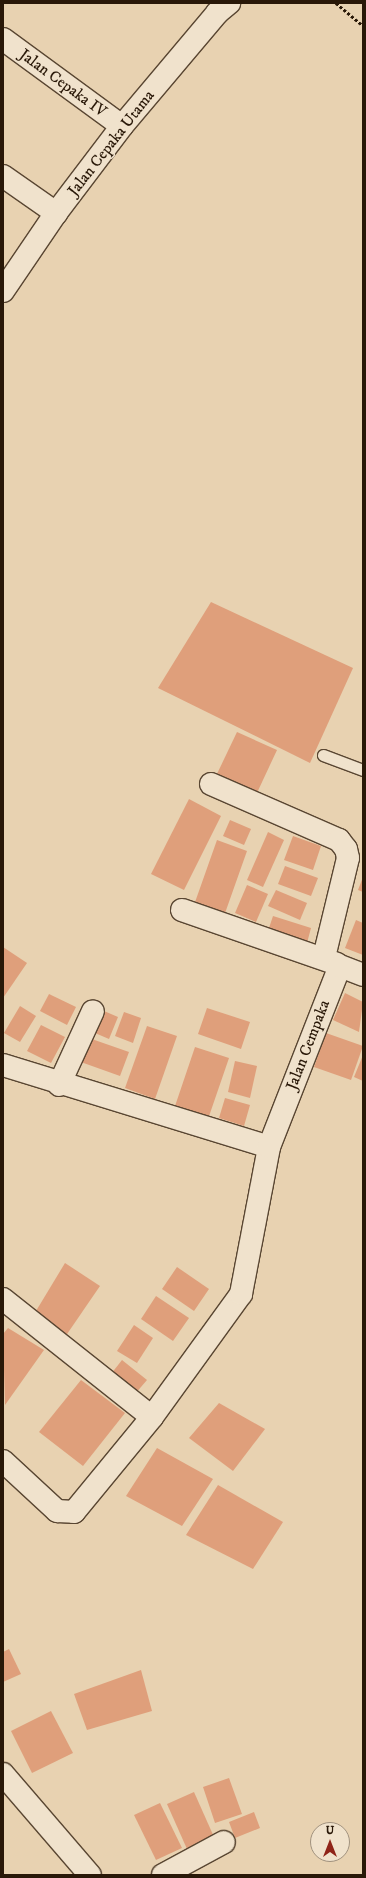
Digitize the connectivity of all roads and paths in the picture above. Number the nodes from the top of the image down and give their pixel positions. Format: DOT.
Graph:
graph roads {
  1 [pos="336,3"];
  2 [pos="217,6"];
  3 [pos="363,26"];
  4 [pos="3,39"];
  5 [pos="122,126"];
  6 [pos="3,176"];
  7 [pos="56,213"];
  8 [pos="5,285"];
  9 [pos="323,755"];
  10 [pos="363,770"];
  11 [pos="211,784"];
  12 [pos="182,910"];
  13 [pos="332,961"];
  14 [pos="363,974"];
  15 [pos="93,1011"];
  16 [pos="3,1065"];
  17 [pos="59,1085"];
  18 [pos="269,1147"];
  19 [pos="6,1306"];
  20 [pos="145,1411"];
  21 [pos="3,1461"];
  22 [pos="3,1774"];
  23 [pos="224,1842"];
  24 [pos="90,1875"];
  25 [pos="164,1875"];
  1 -- 3 [label="path"];
  2 -- 5 [label="street, Jalan Cepaka Utama"];
  4 -- 5 [label="street, Jalan Cepaka IV"];
  5 -- 7 [label="street, Jalan Cepaka Utama"];
  6 -- 7 [label="street"];
  7 -- 8 [label="street, Jalan Cepaka Utama"];
  9 -- 10 [label="lane"];
  11 -- 13 [label="street, Jalan Cempaka"];
  12 -- 13 [label="street"];
  13 -- 14 [label="street"];
  13 -- 18 [label="street, Jalan Cempaka"];
  15 -- 17 [label="street"];
  16 -- 17 [label="street"];
  17 -- 18 [label="street"];
  18 -- 20 [label="street, Jalan Cempaka"];
  19 -- 20 [label="street"];
  20 -- 21 [label="street, Jalan Cempaka"];
  22 -- 24 [label="street"];
  23 -- 25 [label="street"];
}
